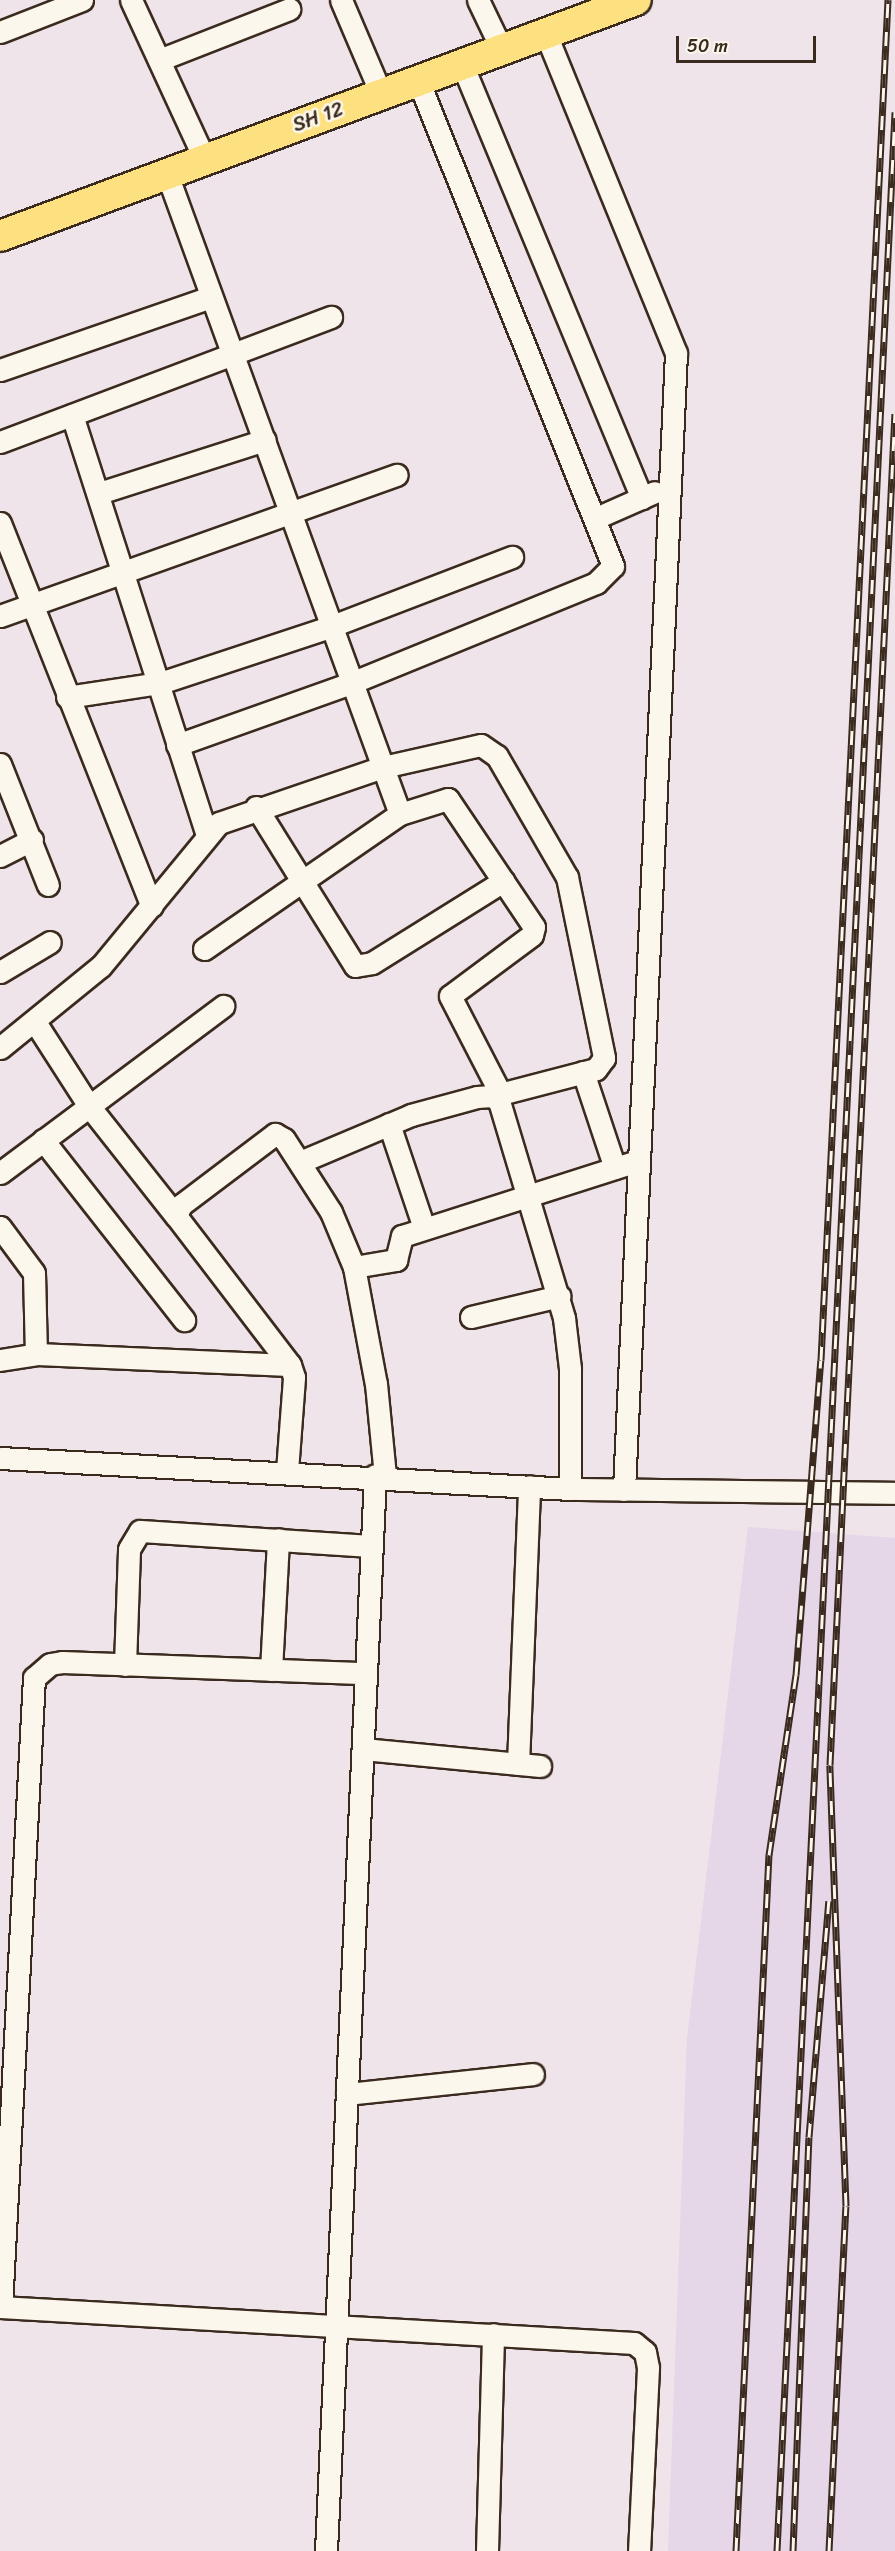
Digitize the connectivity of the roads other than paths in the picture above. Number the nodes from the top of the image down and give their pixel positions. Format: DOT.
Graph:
graph roads {
  1 [pos="82,0"];
  2 [pos="130,0"];
  3 [pos="341,0"];
  4 [pos="478,0"];
  5 [pos="636,0"];
  6 [pos="289,9"];
  7 [pos="0,32"];
  8 [pos="545,32"];
  9 [pos="501,50"];
  10 [pos="159,60"];
  11 [pos="462,64"];
  12 [pos="418,80"];
  13 [pos="381,94"];
  14 [pos="204,158"];
  15 [pos="167,174"];
  16 [pos="0,236"];
  17 [pos="211,297"];
  18 [pos="331,317"];
  19 [pos="232,355"];
  20 [pos="0,370"];
  21 [pos="72,416"];
  22 [pos="265,440"];
  23 [pos="0,442"];
  24 [pos="397,475"];
  25 [pos="669,486"];
  26 [pos="99,493"];
  27 [pos="642,498"];
  28 [pos="293,513"];
  29 [pos="596,518"];
  30 [pos="0,523"];
  31 [pos="512,557"];
  32 [pos="124,568"];
  33 [pos="33,604"];
  34 [pos="0,616"];
  35 [pos="332,626"];
  36 [pos="160,683"];
  37 [pos="351,683"];
  38 [pos="67,697"];
  39 [pos="177,746"];
  40 [pos="383,766"];
  41 [pos="1,767"];
  42 [pos="256,807"];
  43 [pos="400,814"];
  44 [pos="207,835"];
  45 [pos="32,840"];
  46 [pos="0,856"];
  47 [pos="303,878"];
  48 [pos="503,881"];
  49 [pos="48,885"];
  50 [pos="152,906"];
  51 [pos="50,942"];
  52 [pos="204,949"];
  53 [pos="0,972"];
  54 [pos="223,1006"];
  55 [pos="35,1022"];
  56 [pos="0,1048"];
  57 [pos="583,1072"];
  58 [pos="496,1095"];
  59 [pos="88,1106"];
  60 [pos="389,1124"];
  61 [pos="44,1140"];
  62 [pos="637,1161"];
  63 [pos="300,1162"];
  64 [pos="615,1168"];
  65 [pos="0,1173"];
  66 [pos="526,1196"];
  67 [pos="176,1216"];
  68 [pos="0,1227"];
  69 [pos="424,1228"];
  70 [pos="354,1267"];
  71 [pos="560,1296"];
  72 [pos="471,1317"];
  73 [pos="184,1320"];
  74 [pos="36,1354"];
  75 [pos="0,1360"];
  76 [pos="290,1365"];
  77 [pos="0,1458"];
  78 [pos="288,1471"];
  79 [pos="380,1475"];
  80 [pos="530,1486"];
  81 [pos="570,1489"];
  82 [pos="624,1490"];
  83 [pos="895,1493"];
  84 [pos="278,1539"];
  85 [pos="372,1546"];
  86 [pos="125,1665"];
  87 [pos="271,1670"];
  88 [pos="366,1673"];
  89 [pos="363,1749"];
  90 [pos="518,1764"];
  91 [pos="540,1766"];
  92 [pos="533,2074"];
  93 [pos="347,2094"];
  94 [pos="1,2307"];
  95 [pos="335,2324"];
  96 [pos="493,2334"];
  97 [pos="326,2551"];
  98 [pos="487,2551"];
  99 [pos="639,2551"];
  1 -- 7 [label="street"];
  2 -- 10 [label="street"];
  3 -- 13 [label="street"];
  4 -- 9 [label="street"];
  5 -- 8 [label="highway, SH 12"];
  6 -- 10 [label="street"];
  8 -- 9 [label="highway, SH 12"];
  8 -- 25 [label="street"];
  9 -- 11 [label="highway, SH 12"];
  10 -- 14 [label="street"];
  11 -- 12 [label="highway, SH 12"];
  11 -- 27 [label="street"];
  12 -- 13 [label="highway, SH 12"];
  12 -- 29 [label="street"];
  13 -- 14 [label="highway, SH 12"];
  14 -- 15 [label="highway, SH 12"];
  15 -- 16 [label="highway, SH 12"];
  15 -- 17 [label="street"];
  17 -- 19 [label="street"];
  17 -- 20 [label="street"];
  18 -- 19 [label="street"];
  19 -- 21 [label="street"];
  19 -- 22 [label="street"];
  21 -- 23 [label="street"];
  21 -- 26 [label="street"];
  22 -- 26 [label="street"];
  22 -- 28 [label="street"];
  24 -- 28 [label="street"];
  25 -- 27 [label="street"];
  25 -- 62 [label="street"];
  26 -- 32 [label="street"];
  27 -- 29 [label="street"];
  28 -- 32 [label="street"];
  28 -- 35 [label="street"];
  29 -- 37 [label="street"];
  30 -- 33 [label="street"];
  31 -- 35 [label="street"];
  32 -- 33 [label="street"];
  32 -- 36 [label="street"];
  33 -- 34 [label="street"];
  33 -- 38 [label="street"];
  35 -- 36 [label="street"];
  35 -- 37 [label="street"];
  36 -- 38 [label="street"];
  36 -- 39 [label="street"];
  37 -- 39 [label="street"];
  37 -- 40 [label="street"];
  38 -- 50 [label="street"];
  39 -- 44 [label="street"];
  40 -- 42 [label="street"];
  40 -- 43 [label="street"];
  40 -- 57 [label="street"];
  41 -- 45 [label="street"];
  42 -- 44 [label="street"];
  42 -- 47 [label="street"];
  43 -- 47 [label="street"];
  43 -- 48 [label="street"];
  44 -- 50 [label="street"];
  45 -- 46 [label="street"];
  45 -- 49 [label="street"];
  47 -- 48 [label="street"];
  47 -- 52 [label="street"];
  48 -- 58 [label="street"];
  50 -- 55 [label="street"];
  51 -- 53 [label="street"];
  54 -- 59 [label="street"];
  55 -- 56 [label="street"];
  55 -- 59 [label="street"];
  57 -- 58 [label="street"];
  57 -- 64 [label="street"];
  58 -- 60 [label="street"];
  58 -- 66 [label="street"];
  59 -- 61 [label="street"];
  59 -- 67 [label="street"];
  60 -- 63 [label="street"];
  60 -- 69 [label="street"];
  61 -- 65 [label="street"];
  61 -- 73 [label="street"];
  62 -- 64 [label="street"];
  62 -- 82 [label="street"];
  63 -- 67 [label="street"];
  63 -- 70 [label="street"];
  64 -- 66 [label="street"];
  66 -- 69 [label="street"];
  66 -- 71 [label="street"];
  67 -- 76 [label="street"];
  68 -- 74 [label="street"];
  69 -- 70 [label="street"];
  70 -- 79 [label="street"];
  71 -- 72 [label="street"];
  71 -- 81 [label="street"];
  74 -- 75 [label="street"];
  74 -- 76 [label="street"];
  76 -- 78 [label="street"];
  77 -- 78 [label="street"];
  78 -- 79 [label="street"];
  79 -- 80 [label="street"];
  79 -- 85 [label="street"];
  80 -- 81 [label="street"];
  80 -- 90 [label="street"];
  81 -- 82 [label="street"];
  82 -- 83 [label="street"];
  84 -- 85 [label="street"];
  84 -- 86 [label="street"];
  84 -- 87 [label="street"];
  85 -- 88 [label="street"];
  86 -- 87 [label="street"];
  86 -- 94 [label="street"];
  87 -- 88 [label="street"];
  88 -- 89 [label="street"];
  89 -- 90 [label="street"];
  89 -- 93 [label="street"];
  90 -- 91 [label="street"];
  92 -- 93 [label="street"];
  93 -- 95 [label="street"];
  94 -- 95 [label="street"];
  95 -- 96 [label="street"];
  95 -- 97 [label="street"];
  96 -- 98 [label="street"];
  96 -- 99 [label="street"];
}
